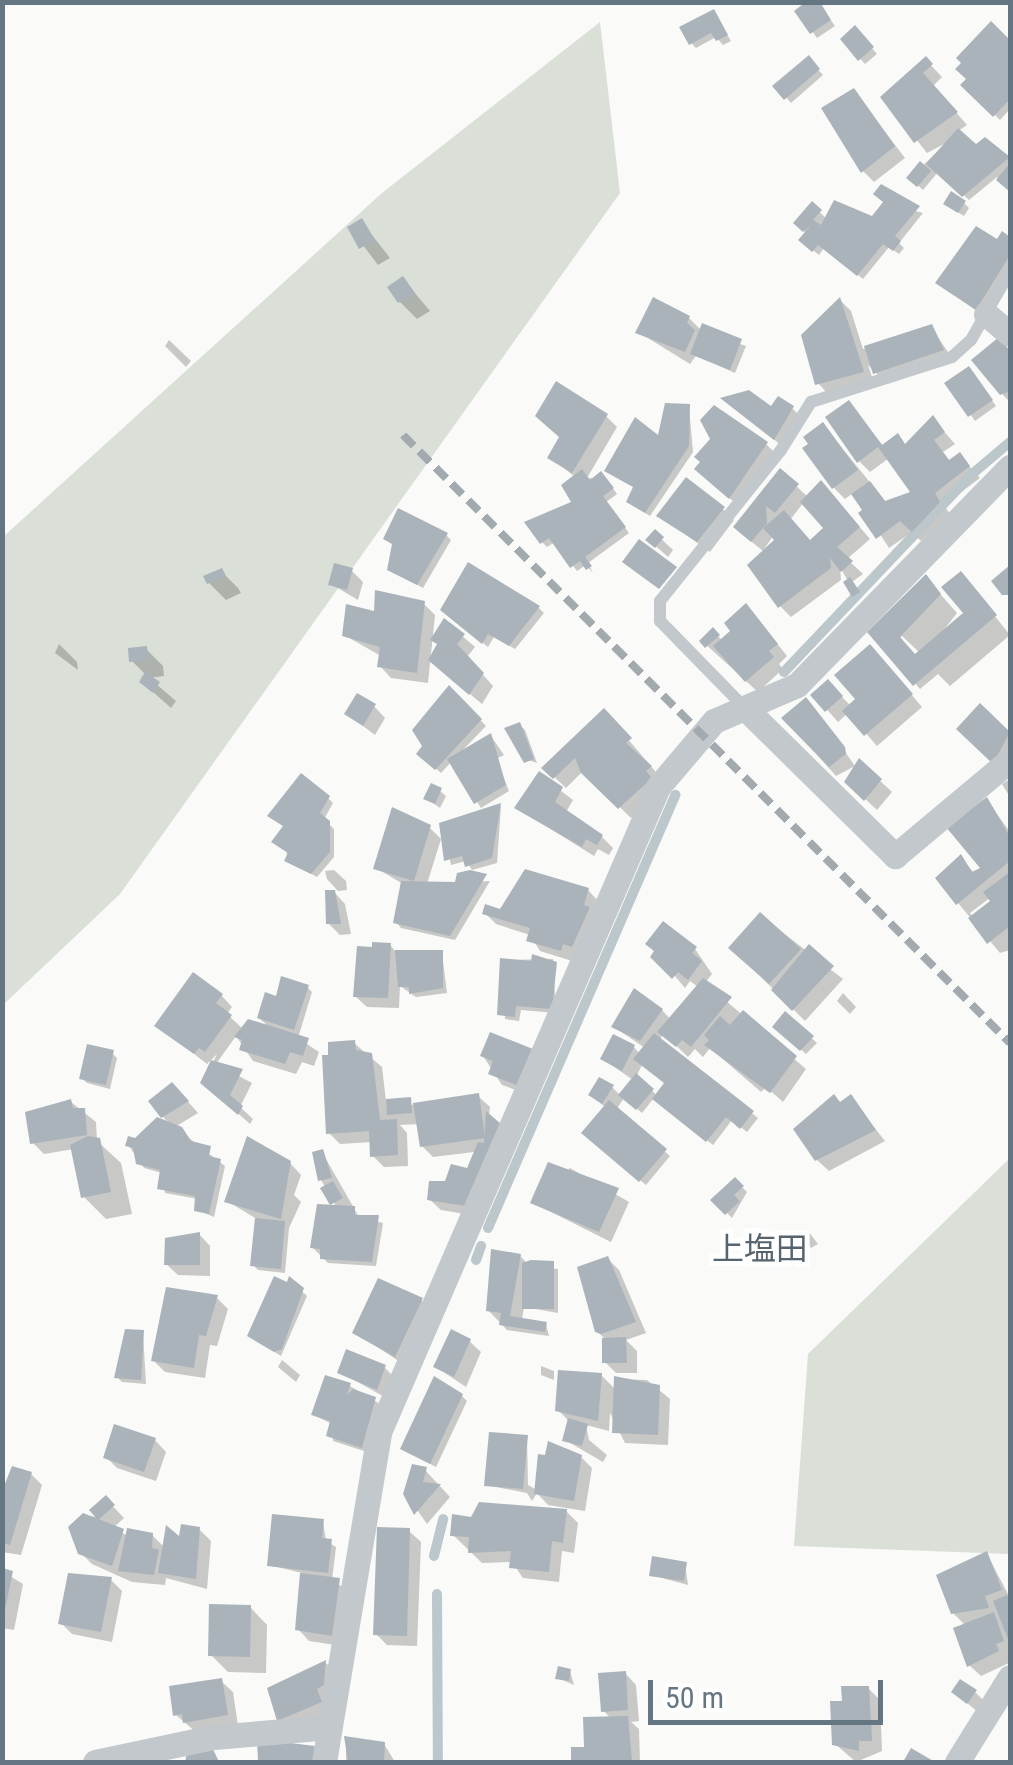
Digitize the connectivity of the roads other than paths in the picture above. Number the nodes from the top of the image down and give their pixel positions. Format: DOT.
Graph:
graph roads {
  1 [pos="1010,271"];
  2 [pos="986,314"];
  3 [pos="1010,334"];
  4 [pos="1010,467"];
  5 [pos="746,708"];
  6 [pos="1010,760"];
  7 [pos="1010,1677"];
  8 [pos="330,1727"];
  9 [pos="95,1762"];
  10 [pos="324,1762"];
  11 [pos="957,1762"];
  1 -- 2 [label="lane"];
  2 -- 3 [label="street"];
  2 -- 5 [label="lane"];
  4 -- 5 [label="street"];
  5 -- 6 [label="street"];
  5 -- 8 [label="street"];
  7 -- 11 [label="street"];
  8 -- 9 [label="street"];
  8 -- 10 [label="street"];
}
